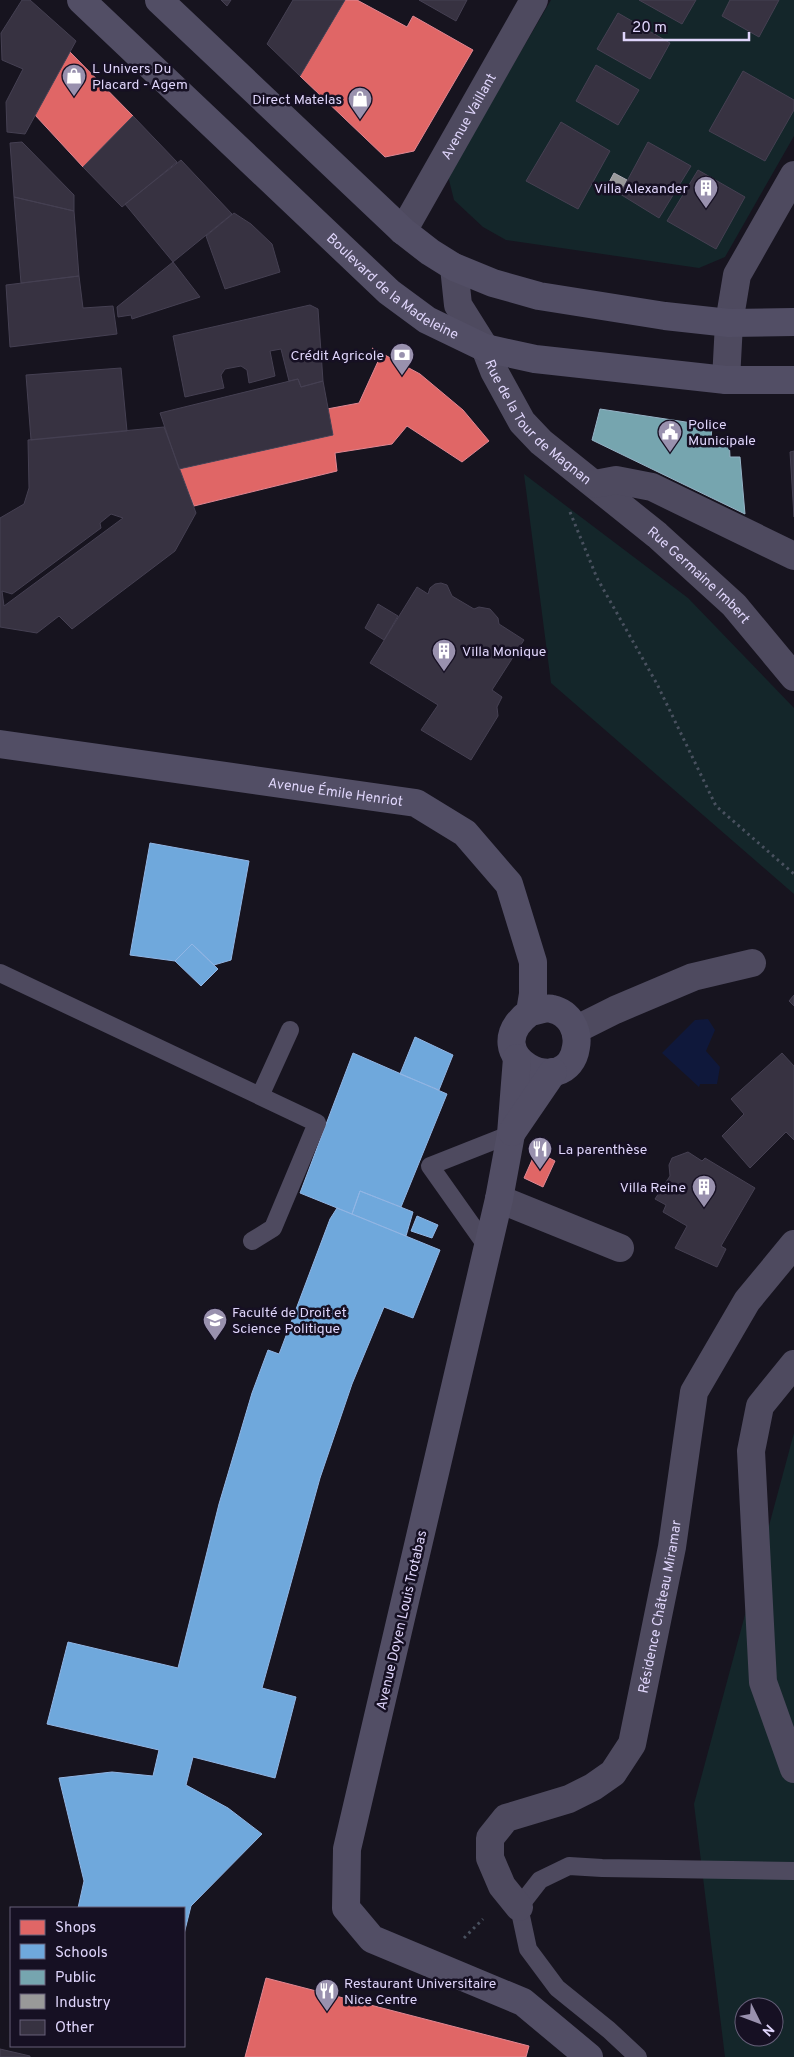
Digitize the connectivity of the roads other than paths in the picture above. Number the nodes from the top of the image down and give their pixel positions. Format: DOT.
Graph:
graph roads {
  1 [pos="81,0"];
  2 [pos="159,0"];
  3 [pos="534,0"];
  4 [pos="794,175"];
  5 [pos="403,231"];
  6 [pos="454,267"];
  7 [pos="794,322"];
  8 [pos="729,323"];
  9 [pos="485,348"];
  10 [pos="726,380"];
  11 [pos="794,380"];
  12 [pos="595,484"];
  13 [pos="794,556"];
  14 [pos="794,677"];
  15 [pos="0,744"];
  16 [pos="752,963"];
  17 [pos="0,973"];
  18 [pos="530,1012"];
  19 [pos="290,1030"];
  20 [pos="576,1030"];
  21 [pos="517,1058"];
  22 [pos="553,1072"];
  23 [pos="260,1096"];
  24 [pos="511,1134"];
  25 [pos="499,1199"];
  26 [pos="252,1241"];
  27 [pos="794,1244"];
  28 [pos="488,1248"];
  29 [pos="620,1248"];
  30 [pos="794,1364"];
  31 [pos="794,1769"];
  32 [pos="794,1871"];
  33 [pos="514,1901"];
  34 [pos="589,2057"];
  35 [pos="638,2057"];
  1 -- 9 [label="street, Boulevard de la Madeleine"];
  2 -- 5 [label="street"];
  3 -- 5 [label="street, Avenue Vaillant"];
  4 -- 8 [label="street"];
  5 -- 6 [label="street"];
  6 -- 8 [label="street"];
  6 -- 9 [label="street, Rue de la Tour de Magnan"];
  7 -- 8 [label="street"];
  8 -- 10 [label="street"];
  9 -- 10 [label="street, Boulevard de la Madeleine"];
  9 -- 12 [label="street, Rue de la Tour de Magnan"];
  10 -- 11 [label="street, Boulevard de la Madeleine"];
  12 -- 13 [label="street, Rue de la Tour de Magnan"];
  12 -- 14 [label="street, Rue Germaine Imbert"];
  15 -- 18 [label="street, Avenue Émile Henriot"];
  16 -- 20 [label="street"];
  17 -- 23 [label="lane"];
  18 -- 20 [label="street"];
  18 -- 21 [label="street"];
  19 -- 23 [label="lane"];
  20 -- 22 [label="street"];
  21 -- 22 [label="street"];
  21 -- 24 [label="street, Avenue Doyen Louis Trotabas"];
  22 -- 24 [label="street, Avenue Doyen Louis Trotabas"];
  23 -- 26 [label="lane"];
  24 -- 25 [label="street, Avenue Doyen Louis Trotabas"];
  24 -- 28 [label="lane"];
  25 -- 28 [label="street, Avenue Doyen Louis Trotabas"];
  25 -- 29 [label="street"];
  27 -- 33 [label="street, Résidence Château Miramar"];
  28 -- 34 [label="street, Avenue Doyen Louis Trotabas"];
  30 -- 31 [label="street"];
  32 -- 33 [label="lane"];
  33 -- 35 [label="lane"];
}
